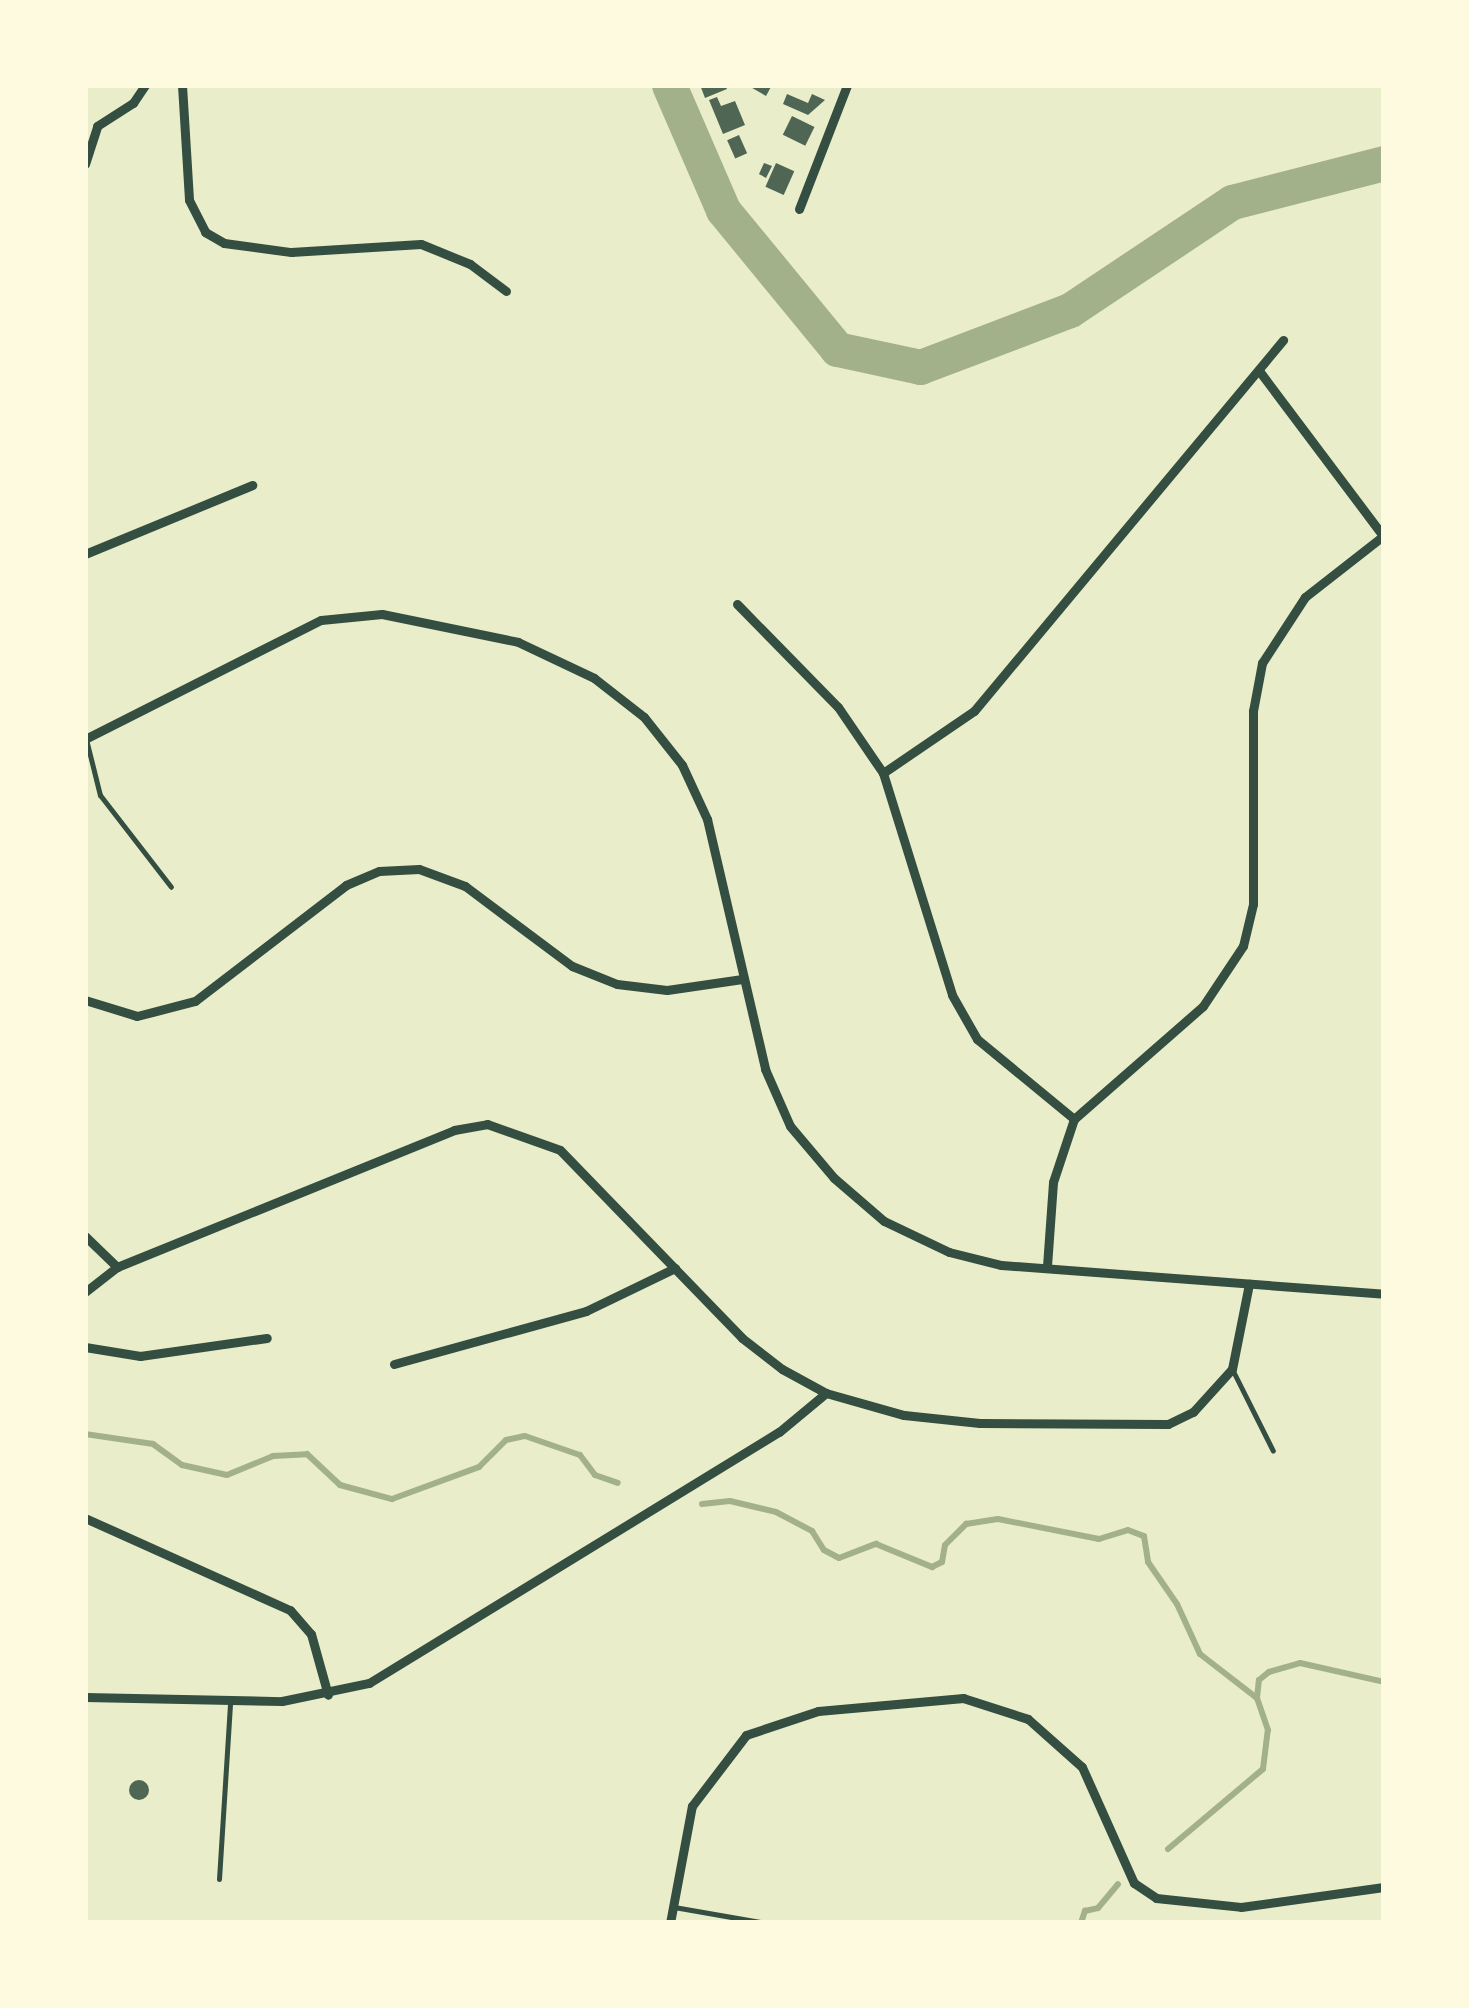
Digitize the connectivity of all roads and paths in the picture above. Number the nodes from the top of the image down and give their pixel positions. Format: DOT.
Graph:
graph roads {
  1 [pos="145,85"];
  2 [pos="182,85"];
  3 [pos="847,85"];
  4 [pos="85,164"];
  5 [pos="799,208"];
  6 [pos="506,290"];
  7 [pos="1283,340"];
  8 [pos="1260,372"];
  9 [pos="252,485"];
  10 [pos="1383,537"];
  11 [pos="85,554"];
  12 [pos="737,604"];
  13 [pos="86,739"];
  14 [pos="884,773"];
  15 [pos="171,887"];
  16 [pos="742,979"];
  17 [pos="85,1000"];
  18 [pos="1074,1119"];
  19 [pos="85,1236"];
  20 [pos="1048,1266"];
  21 [pos="117,1267"];
  22 [pos="676,1268"];
  23 [pos="1248,1284"];
  24 [pos="85,1292"];
  25 [pos="1384,1294"];
  26 [pos="267,1338"];
  27 [pos="85,1347"];
  28 [pos="394,1364"];
  29 [pos="1232,1368"];
  30 [pos="826,1394"];
  31 [pos="1273,1451"];
  32 [pos="85,1518"];
  33 [pos="328,1695"];
  34 [pos="85,1697"];
  35 [pos="230,1699"];
  36 [pos="219,1879"];
  37 [pos="1384,1887"];
  38 [pos="674,1908"];
  39 [pos="670,1923"];
  40 [pos="766,1923"];
  1 -- 4 [label="street"];
  2 -- 6 [label="street"];
  3 -- 5 [label="street"];
  7 -- 8 [label="street"];
  8 -- 10 [label="street"];
  8 -- 14 [label="street"];
  9 -- 11 [label="street"];
  10 -- 18 [label="street"];
  12 -- 14 [label="street"];
  13 -- 15 [label="lane"];
  13 -- 16 [label="street"];
  14 -- 18 [label="street"];
  16 -- 17 [label="street"];
  16 -- 20 [label="street"];
  18 -- 20 [label="street"];
  19 -- 21 [label="street"];
  20 -- 23 [label="street"];
  21 -- 22 [label="street"];
  21 -- 24 [label="street"];
  22 -- 28 [label="street"];
  22 -- 30 [label="street"];
  23 -- 25 [label="street"];
  23 -- 29 [label="street"];
  26 -- 27 [label="street"];
  29 -- 30 [label="street"];
  29 -- 31 [label="lane"];
  30 -- 33 [label="street"];
  32 -- 33 [label="street"];
  33 -- 35 [label="street"];
  34 -- 35 [label="street"];
  35 -- 36 [label="lane"];
  37 -- 38 [label="street"];
  38 -- 39 [label="street"];
  38 -- 40 [label="lane"];
}
